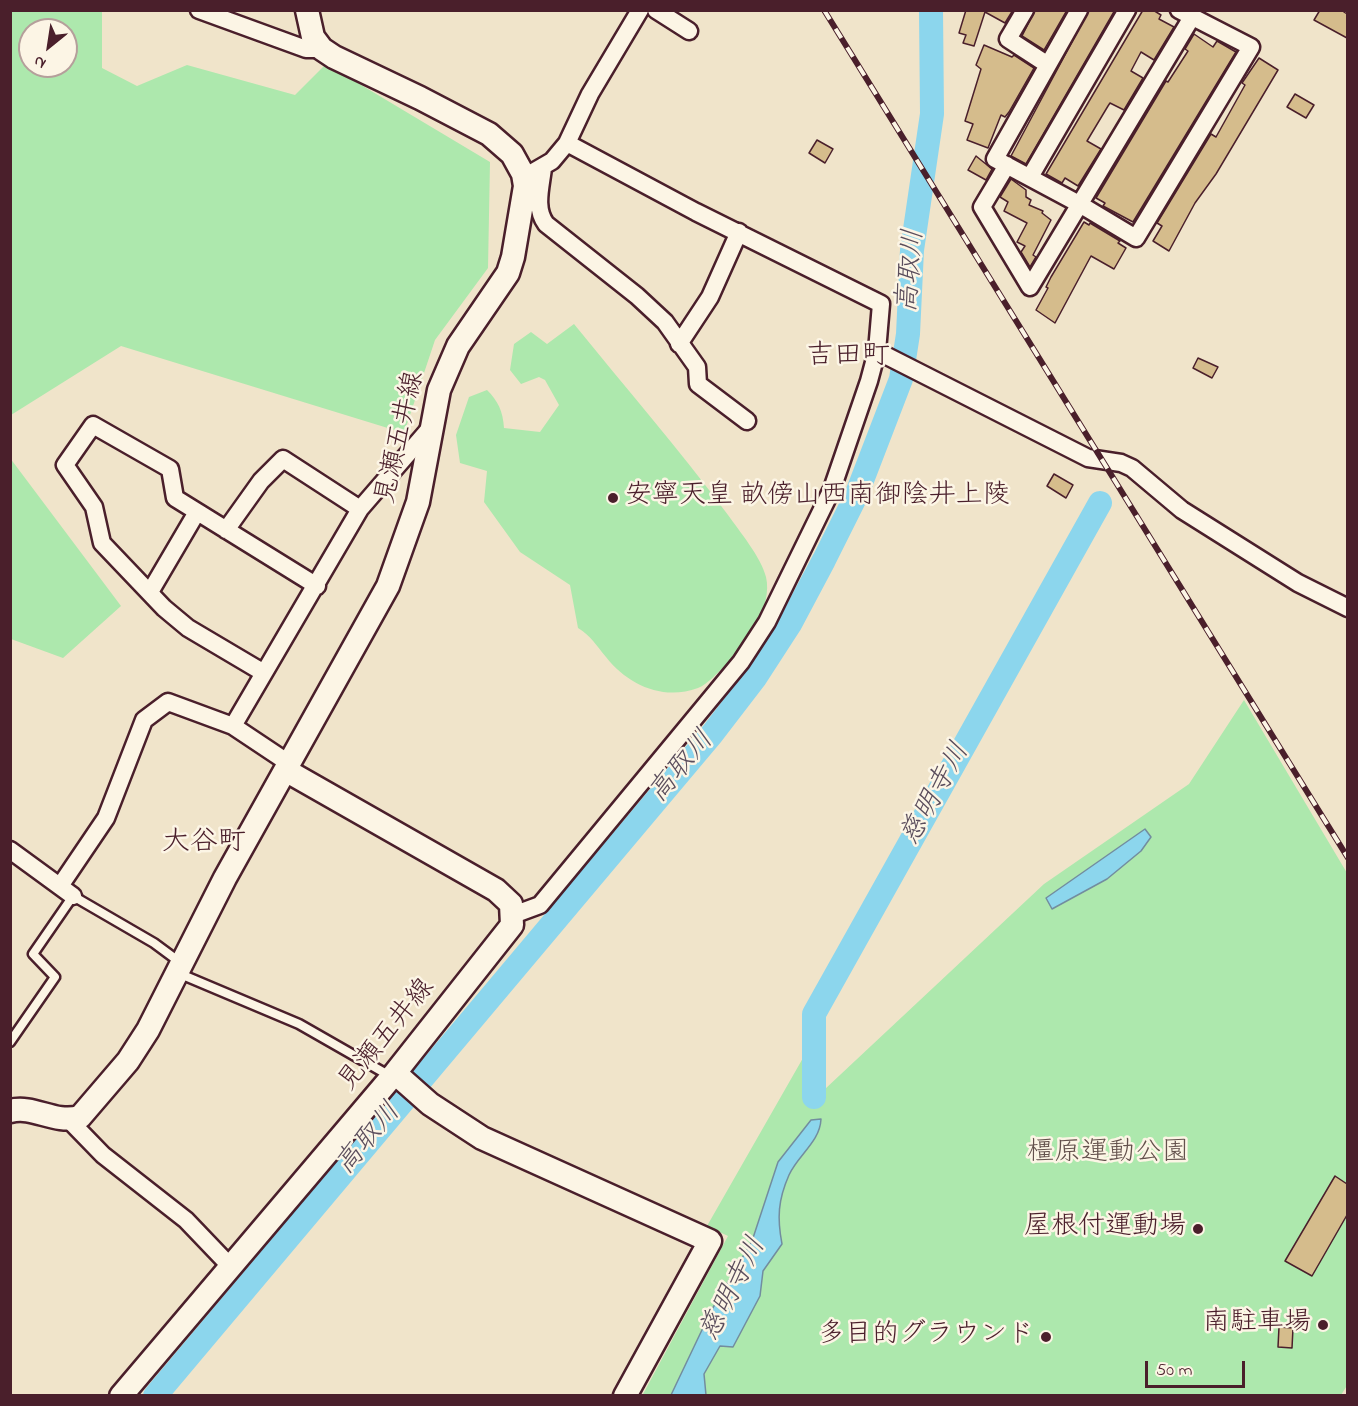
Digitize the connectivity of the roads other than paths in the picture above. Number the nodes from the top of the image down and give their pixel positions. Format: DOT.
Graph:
graph roads {
  1 [pos="199,10"];
  2 [pos="307,10"];
  3 [pos="640,10"];
  4 [pos="656,10"];
  5 [pos="1025,10"];
  6 [pos="1079,10"];
  7 [pos="1127,10"];
  8 [pos="1186,14"];
  9 [pos="689,31"];
  10 [pos="322,49"];
  11 [pos="1048,65"];
  12 [pos="567,143"];
  13 [pos="1007,165"];
  14 [pos="533,171"];
  15 [pos="1030,177"];
  16 [pos="1081,205"];
  17 [pos="739,232"];
  18 [pos="679,344"];
  19 [pos="880,352"];
  20 [pos="747,421"];
  21 [pos="431,427"];
  22 [pos="360,509"];
  23 [pos="197,512"];
  24 [pos="226,530"];
  25 [pos="317,586"];
  26 [pos="150,592"];
  27 [pos="1347,608"];
  28 [pos="264,673"];
  29 [pos="233,726"];
  30 [pos="289,768"];
  31 [pos="10,850"];
  32 [pos="67,891"];
  33 [pos="513,915"];
  34 [pos="180,968"];
  35 [pos="10,1042"];
  36 [pos="396,1076"];
  37 [pos="11,1110"];
  38 [pos="69,1120"];
  39 [pos="230,1266"];
  40 [pos="121,1395"];
  41 [pos="626,1395"];
  1 -- 10 [label="street"];
  2 -- 10 [label="main road"];
  3 -- 12 [label="street"];
  4 -- 9 [label="street"];
  5 -- 11 [label="street"];
  6 -- 11 [label="street"];
  7 -- 15 [label="street"];
  8 -- 16 [label="street"];
  8 -- 16 [label="street"];
  10 -- 14 [label="main road"];
  11 -- 13 [label="street"];
  12 -- 14 [label="street"];
  12 -- 17 [label="street"];
  13 -- 15 [label="street"];
  13 -- 16 [label="street"];
  14 -- 18 [label="street"];
  14 -- 21 [label="main road, 見瀬五井線"];
  15 -- 16 [label="street"];
  17 -- 18 [label="street"];
  17 -- 19 [label="street"];
  18 -- 20 [label="street"];
  19 -- 27 [label="street"];
  19 -- 33 [label="street"];
  21 -- 22 [label="street"];
  21 -- 30 [label="main road, 見瀬五井線"];
  22 -- 24 [label="street"];
  22 -- 25 [label="street"];
  23 -- 24 [label="street"];
  23 -- 26 [label="street"];
  23 -- 26 [label="street"];
  24 -- 25 [label="street"];
  25 -- 28 [label="street"];
  26 -- 28 [label="street"];
  28 -- 29 [label="street"];
  29 -- 30 [label="street"];
  29 -- 32 [label="street"];
  30 -- 33 [label="main road"];
  30 -- 34 [label="main road, 見瀬五井線"];
  31 -- 32 [label="street"];
  32 -- 34 [label="lane"];
  32 -- 35 [label="lane"];
  33 -- 36 [label="main road, 見瀬五井線"];
  34 -- 36 [label="lane"];
  34 -- 38 [label="main road, 見瀬五井線"];
  36 -- 39 [label="main road, 見瀬五井線"];
  36 -- 41 [label="main road"];
  37 -- 38 [label="main road"];
  38 -- 39 [label="street"];
  39 -- 40 [label="main road, 見瀬五井線"];
}
